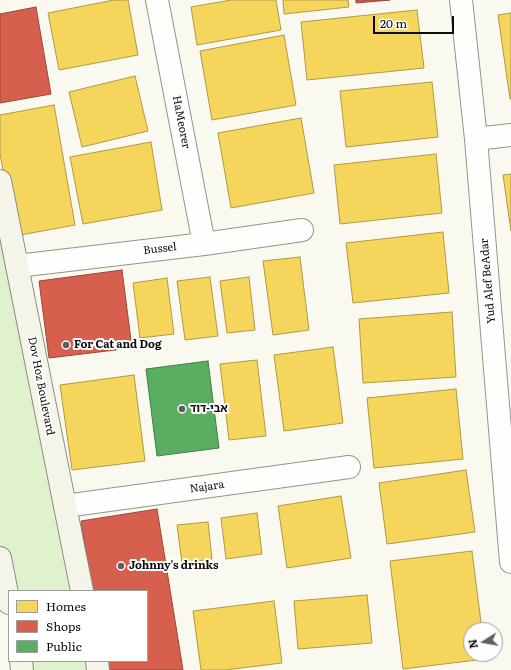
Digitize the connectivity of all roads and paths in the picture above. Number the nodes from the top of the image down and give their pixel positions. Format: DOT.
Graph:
graph roads {
  1 [pos="157,0"];
  2 [pos="461,0"];
  3 [pos="511,135"];
  4 [pos="476,139"];
  5 [pos="0,181"];
  6 [pos="302,230"];
  7 [pos="204,244"];
  8 [pos="17,266"];
  9 [pos="349,467"];
  10 [pos="65,506"];
  11 [pos="0,558"];
  12 [pos="511,562"];
  13 [pos="82,590"];
  14 [pos="8,598"];
  1 -- 7 [label="street, HaMeorer"];
  2 -- 4 [label="street, Yud Alef BeAdar"];
  3 -- 4 [label="street"];
  4 -- 12 [label="street, Yud Alef BeAdar"];
  5 -- 8 [label="street, Dov Hoz Boulevard"];
  6 -- 7 [label="street, Bussel"];
  7 -- 8 [label="street, Bussel"];
  8 -- 10 [label="street, Dov Hoz Boulevard"];
  9 -- 10 [label="street, Najara"];
  10 -- 13 [label="street, Dov Hoz Boulevard"];
  11 -- 14 [label="street"];
}
